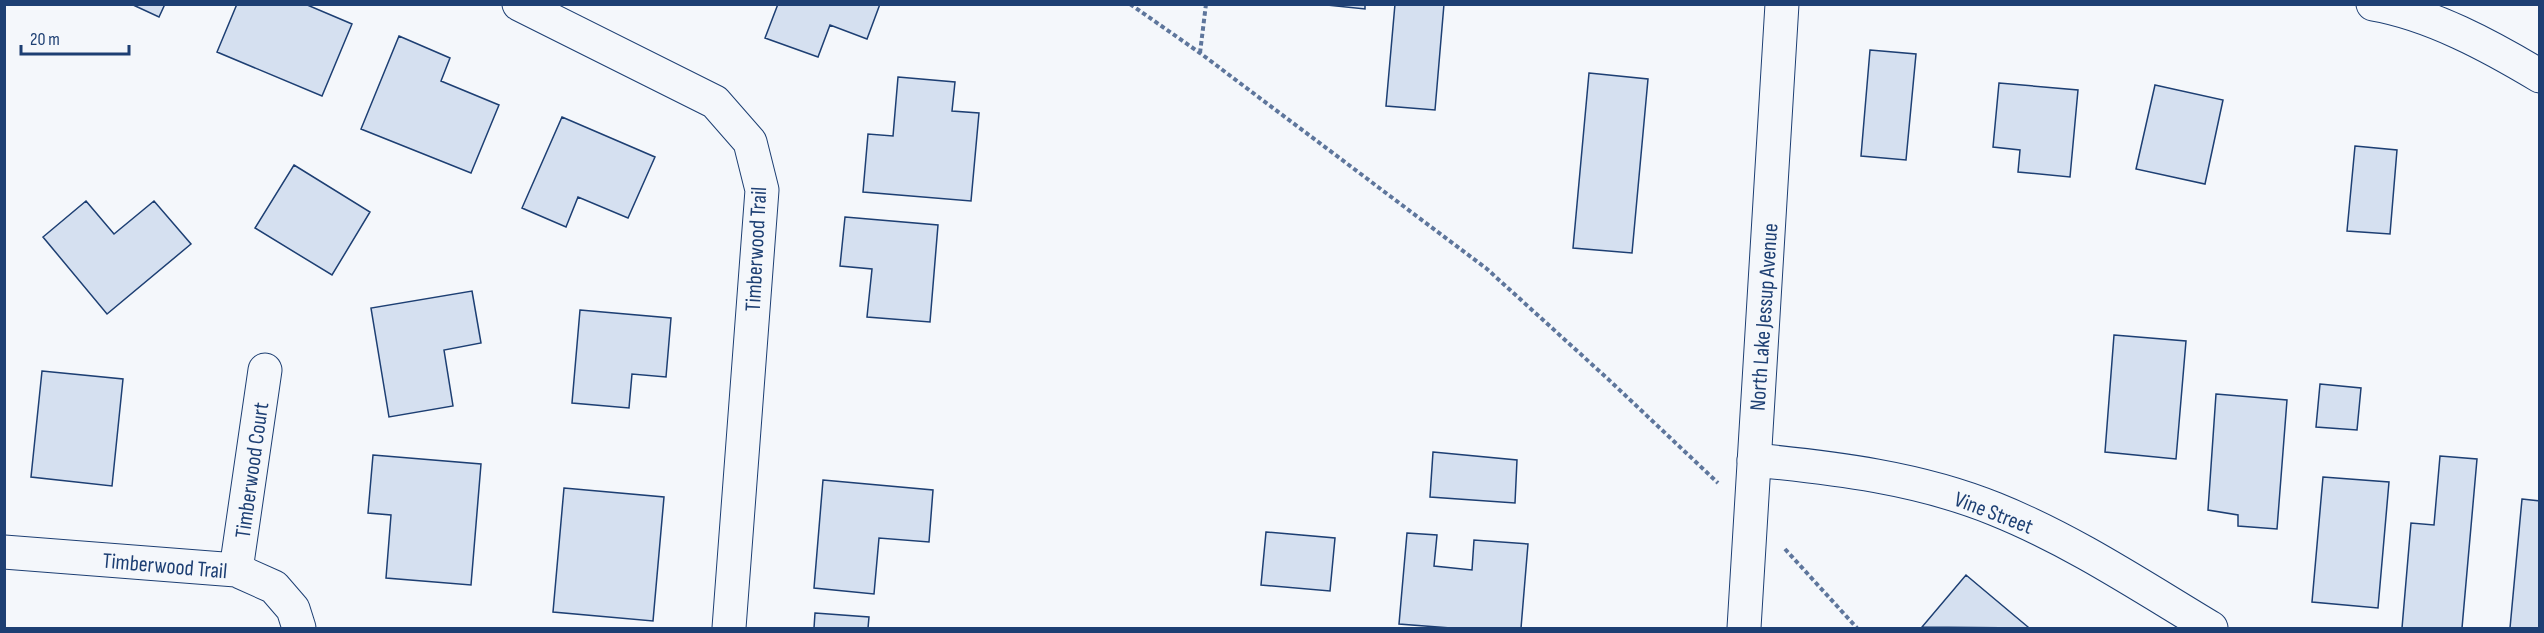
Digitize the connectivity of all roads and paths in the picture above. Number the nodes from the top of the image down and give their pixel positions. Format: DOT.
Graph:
graph roads {
  1 [pos="519,4"];
  2 [pos="1130,4"];
  3 [pos="1206,4"];
  4 [pos="1782,4"];
  5 [pos="2373,4"];
  6 [pos="1200,53"];
  7 [pos="2540,76"];
  8 [pos="265,370"];
  9 [pos="1754,460"];
  10 [pos="1723,488"];
  11 [pos="1779,542"];
  12 [pos="4,552"];
  13 [pos="236,570"];
  14 [pos="299,628"];
  15 [pos="729,628"];
  16 [pos="1744,628"];
  17 [pos="1857,628"];
  18 [pos="2211,628"];
  1 -- 15 [label="street, Timberwood Trail"];
  2 -- 6 [label="path"];
  3 -- 6 [label="path"];
  4 -- 9 [label="street, North Lake Jessup Avenue"];
  5 -- 7 [label="street"];
  6 -- 10 [label="path"];
  8 -- 13 [label="street, Timberwood Court"];
  9 -- 16 [label="street, North Lake Jessup Avenue"];
  9 -- 18 [label="street, Vine Street"];
  11 -- 17 [label="path"];
  12 -- 13 [label="street, Timberwood Trail"];
  13 -- 14 [label="street, Timberwood Trail"];
}
